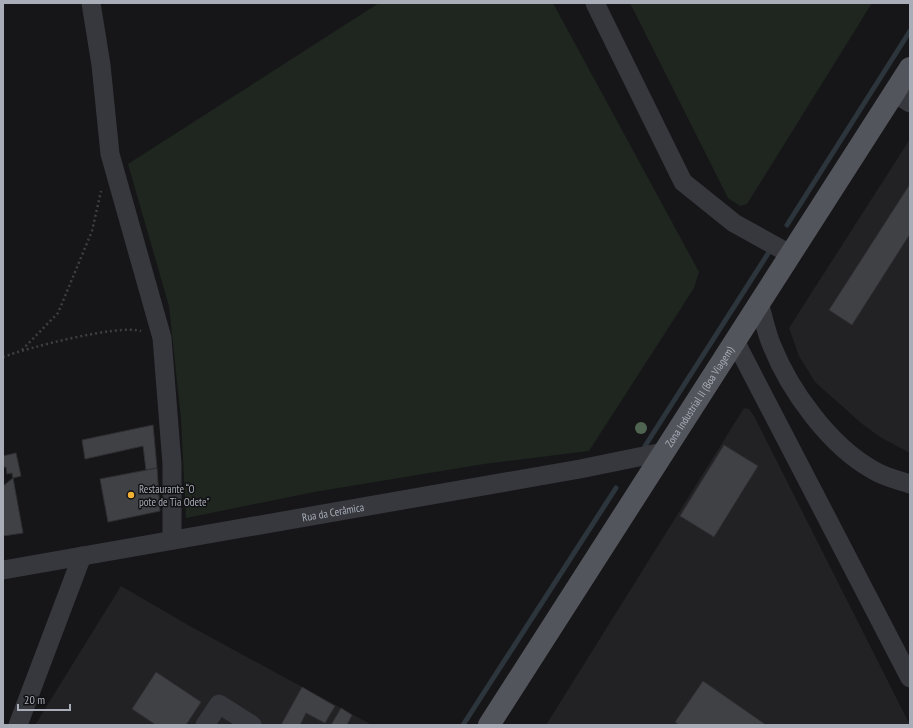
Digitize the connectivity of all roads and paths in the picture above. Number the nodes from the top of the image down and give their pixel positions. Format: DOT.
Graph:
graph roads {
  1 [pos="91,3"];
  2 [pos="595,3"];
  3 [pos="910,68"];
  4 [pos="902,98"];
  5 [pos="103,185"];
  6 [pos="790,254"];
  7 [pos="759,302"];
  8 [pos="162,338"];
  9 [pos="735,341"];
  10 [pos="22,350"];
  11 [pos="3,358"];
  12 [pos="663,452"];
  13 [pos="910,484"];
  14 [pos="172,540"];
  15 [pos="82,556"];
  16 [pos="3,570"];
  17 [pos="910,678"];
  18 [pos="18,725"];
  19 [pos="205,725"];
  20 [pos="252,725"];
  21 [pos="489,725"];
  1 -- 8 [label="street"];
  2 -- 6 [label="street"];
  3 -- 4 [label="main road, Zona Industrial II (Boa Viagem)"];
  4 -- 6 [label="main road, Zona Industrial II (Boa Viagem)"];
  5 -- 10 [label="path"];
  6 -- 7 [label="main road, Zona Industrial II (Boa Viagem)"];
  7 -- 9 [label="main road, Zona Industrial II (Boa Viagem)"];
  7 -- 13 [label="street"];
  8 -- 10 [label="path"];
  8 -- 14 [label="street"];
  9 -- 12 [label="main road, Zona Industrial II (Boa Viagem)"];
  9 -- 17 [label="street"];
  10 -- 11 [label="path"];
  12 -- 14 [label="street, Rua da Cerâmica"];
  12 -- 21 [label="main road, Zona Industrial II (Boa Viagem)"];
  14 -- 15 [label="street, Rua da Cerâmica"];
  15 -- 16 [label="street, Rua da Cerâmica"];
  15 -- 18 [label="street"];
  19 -- 20 [label="street"];
}
